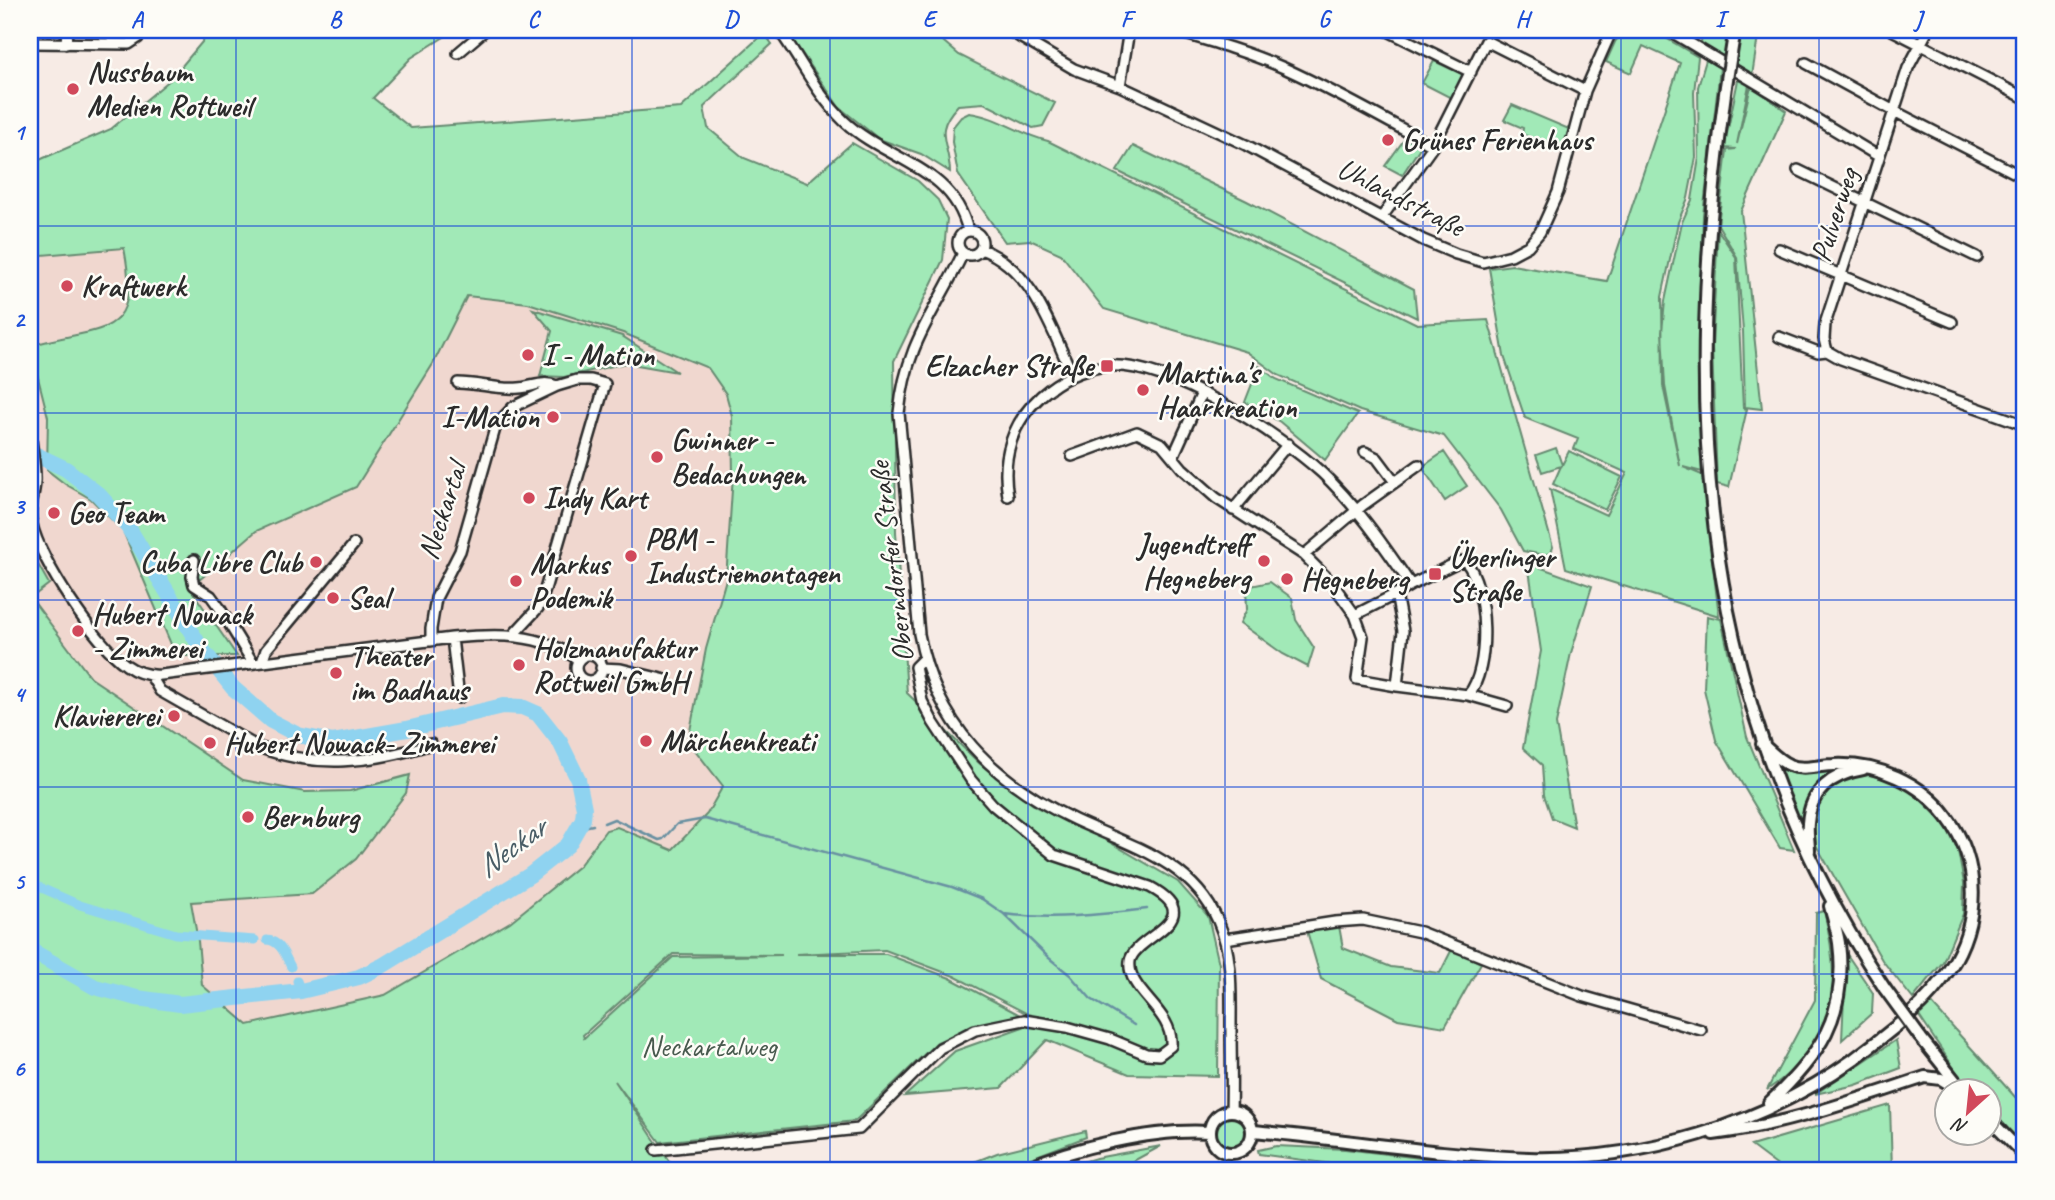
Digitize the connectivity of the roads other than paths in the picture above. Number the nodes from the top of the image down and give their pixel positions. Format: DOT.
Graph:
graph roads {
  1 [pos="67,30"];
  2 [pos="145,30"];
  3 [pos="485,30"];
  4 [pos="779,30"];
  5 [pos="1008,30"];
  6 [pos="1129,30"];
  7 [pos="1171,30"];
  8 [pos="1386,30"];
  9 [pos="1612,30"];
  10 [pos="1668,30"];
  11 [pos="1892,30"];
  12 [pos="1928,30"];
  13 [pos="1735,35"];
  14 [pos="30,43"];
  15 [pos="66,44"];
  16 [pos="1921,44"];
  17 [pos="458,53"];
  18 [pos="1806,63"];
  19 [pos="1471,72"];
  20 [pos="1120,86"];
  21 [pos="1585,91"];
  22 [pos="2025,98"];
  23 [pos="1894,111"];
  24 [pos="1433,146"];
  25 [pos="1878,156"];
  26 [pos="1798,170"];
  27 [pos="2025,178"];
  28 [pos="1865,201"];
  29 [pos="1382,217"];
  30 [pos="968,231"];
  31 [pos="981,249"];
  32 [pos="1779,249"];
  33 [pos="963,253"];
  34 [pos="1977,257"];
  35 [pos="1840,275"];
  36 [pos="1952,322"];
  37 [pos="1779,337"];
  38 [pos="1827,351"];
  39 [pos="1072,374"];
  40 [pos="458,383"];
  41 [pos="557,386"];
  42 [pos="1202,393"];
  43 [pos="2025,425"];
  44 [pos="30,429"];
  45 [pos="1288,443"];
  46 [pos="1365,452"];
  47 [pos="1072,456"];
  48 [pos="1173,457"];
  49 [pos="1419,465"];
  50 [pos="1395,482"];
  51 [pos="1008,496"];
  52 [pos="1233,510"];
  53 [pos="1357,511"];
  54 [pos="354,544"];
  55 [pos="1304,555"];
  56 [pos="194,560"];
  57 [pos="1411,585"];
  58 [pos="1396,594"];
  59 [pos="1355,615"];
  60 [pos="513,635"];
  61 [pos="452,638"];
  62 [pos="432,641"];
  63 [pos="923,659"];
  64 [pos="579,660"];
  65 [pos="253,663"];
  66 [pos="601,668"];
  67 [pos="150,676"];
  68 [pos="666,680"];
  69 [pos="1397,685"];
  70 [pos="1468,695"];
  71 [pos="459,698"];
  72 [pos="1507,706"];
  73 [pos="431,744"];
  74 [pos="1762,744"];
  75 [pos="1869,768"];
  76 [pos="1809,857"];
  77 [pos="1829,896"];
  78 [pos="1225,939"];
  79 [pos="1701,1030"];
  80 [pos="1933,1078"];
  81 [pos="1953,1078"];
  82 [pos="1231,1111"];
  83 [pos="1759,1112"];
  84 [pos="1253,1131"];
  85 [pos="1210,1132"];
  86 [pos="2002,1132"];
  87 [pos="1693,1136"];
  88 [pos="656,1150"];
  89 [pos="2025,1156"];
  90 [pos="1021,1170"];
  1 -- 15 [label="street"];
  2 -- 15 [label="street"];
  3 -- 17 [label="street"];
  4 -- 30 [label="street"];
  5 -- 20 [label="street, Uhlandstraße"];
  6 -- 20 [label="street"];
  7 -- 24 [label="street"];
  8 -- 19 [label="street"];
  9 -- 21 [label="street, Uhlandstraße"];
  10 -- 25 [label="street, Pulverweg"];
  11 -- 16 [label="street"];
  12 -- 16 [label="street"];
  13 -- 74 [label="main road, bridge"];
  14 -- 15 [label="street"];
  16 -- 22 [label="street"];
  16 -- 23 [label="street"];
  18 -- 23 [label="street"];
  19 -- 21 [label="street"];
  19 -- 24 [label="street"];
  20 -- 29 [label="street, Uhlandstraße"];
  21 -- 29 [label="street, Uhlandstraße"];
  23 -- 25 [label="street"];
  23 -- 27 [label="street"];
  24 -- 29 [label="street"];
  25 -- 28 [label="street, Pulverweg"];
  26 -- 28 [label="street"];
  28 -- 34 [label="street"];
  28 -- 35 [label="street, Pulverweg"];
  30 -- 31 [label="street"];
  30 -- 33 [label="street, Oberndorfer Straße"];
  31 -- 33 [label="street"];
  31 -- 39 [label="street"];
  32 -- 35 [label="street"];
  33 -- 63 [label="street, Oberndorfer Straße"];
  35 -- 36 [label="street"];
  35 -- 38 [label="street, Pulverweg"];
  37 -- 38 [label="street"];
  38 -- 43 [label="street"];
  39 -- 42 [label="street"];
  39 -- 51 [label="street"];
  40 -- 41 [label="street, Neckartal"];
  41 -- 60 [label="street, Neckartal"];
  41 -- 62 [label="street, Neckartal"];
  42 -- 45 [label="street"];
  42 -- 48 [label="street"];
  44 -- 67 [label="street"];
  45 -- 52 [label="street"];
  45 -- 53 [label="street"];
  46 -- 50 [label="street"];
  47 -- 48 [label="street"];
  48 -- 52 [label="street"];
  49 -- 50 [label="street"];
  50 -- 53 [label="street"];
  52 -- 55 [label="street"];
  53 -- 55 [label="street"];
  53 -- 57 [label="street"];
  54 -- 65 [label="street"];
  55 -- 59 [label="street"];
  56 -- 65 [label="street"];
  57 -- 58 [label="street"];
  57 -- 70 [label="street"];
  58 -- 59 [label="street"];
  58 -- 69 [label="street"];
  59 -- 69 [label="street"];
  60 -- 61 [label="street"];
  60 -- 64 [label="street"];
  61 -- 62 [label="street"];
  61 -- 71 [label="street"];
  62 -- 65 [label="street"];
  63 -- 78 [label="street, Oberndorfer Straße"];
  63 -- 88 [label="street"];
  64 -- 66 [label="street"];
  64 -- 66 [label="street"];
  65 -- 67 [label="street"];
  66 -- 68 [label="street"];
  67 -- 73 [label="street"];
  69 -- 70 [label="street"];
  70 -- 72 [label="street"];
  74 -- 75 [label="main road"];
  74 -- 76 [label="main road"];
  75 -- 76 [label="main road"];
  75 -- 83 [label="main road"];
  76 -- 77 [label="main road"];
  77 -- 81 [label="main road, bridge"];
  77 -- 83 [label="main road"];
  78 -- 79 [label="street"];
  78 -- 82 [label="street, Oberndorfer Straße"];
  80 -- 87 [label="main road"];
  82 -- 84 [label="main road"];
  82 -- 85 [label="main road"];
  83 -- 87 [label="main road"];
  84 -- 85 [label="main road"];
  84 -- 87 [label="main road"];
  85 -- 90 [label="main road"];
  86 -- 89 [label="main road"];
}
